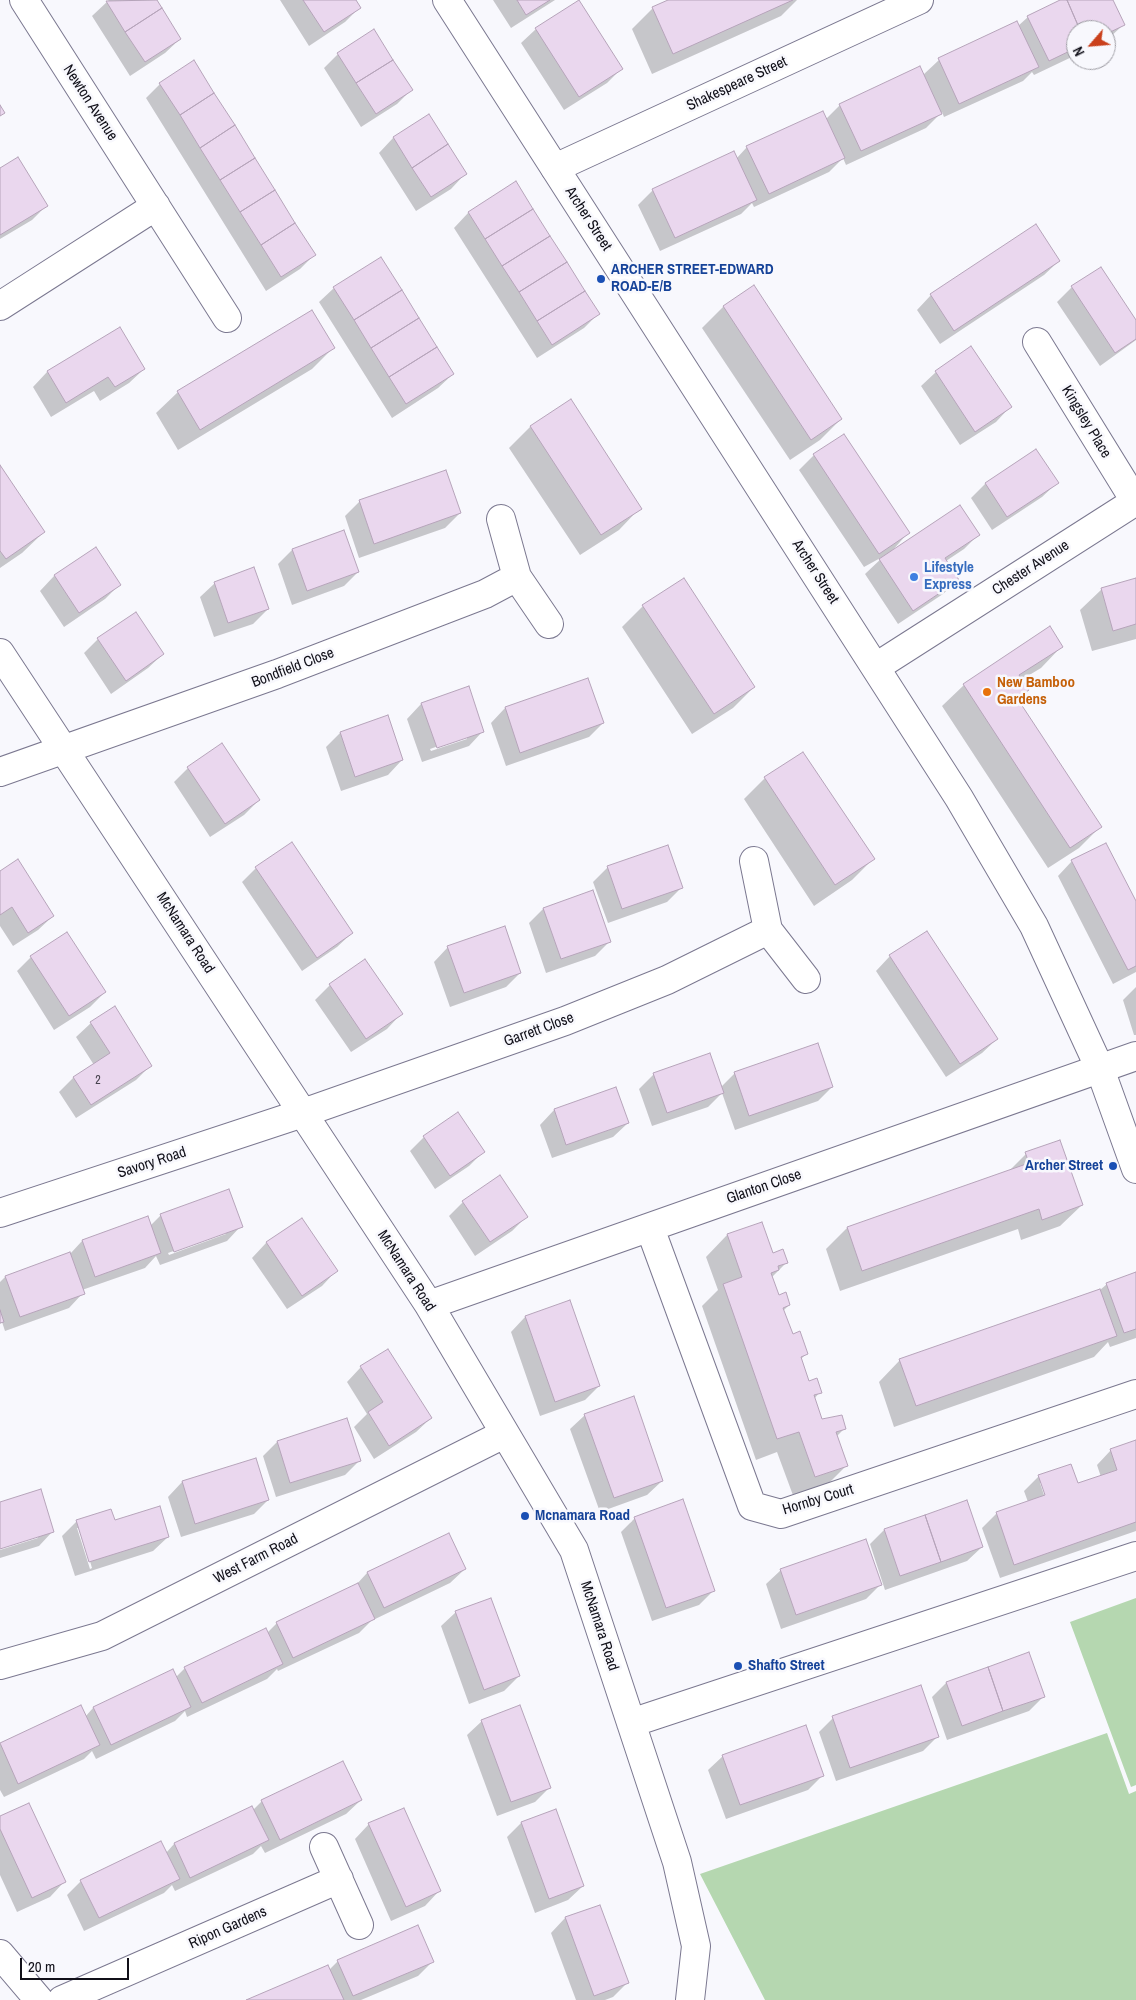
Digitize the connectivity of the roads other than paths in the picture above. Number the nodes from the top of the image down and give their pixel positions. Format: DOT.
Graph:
graph roads {
  1 [pos="24,0"];
  2 [pos="447,0"];
  3 [pos="919,0"];
  4 [pos="555,168"];
  5 [pos="156,206"];
  6 [pos="0,306"];
  7 [pos="227,318"];
  8 [pos="1038,342"];
  9 [pos="1135,501"];
  10 [pos="501,519"];
  11 [pos="517,577"];
  12 [pos="549,624"];
  13 [pos="0,653"];
  14 [pos="876,667"];
  15 [pos="65,750"];
  16 [pos="0,772"];
  17 [pos="754,861"];
  18 [pos="768,930"];
  19 [pos="806,979"];
  20 [pos="1136,1056"];
  21 [pos="1100,1069"];
  22 [pos="303,1113"];
  23 [pos="1136,1169"];
  24 [pos="0,1213"];
  25 [pos="650,1228"];
  26 [pos="429,1306"];
  27 [pos="1136,1394"];
  28 [pos="504,1434"];
  29 [pos="1136,1556"];
  30 [pos="0,1665"];
  31 [pos="631,1723"];
  32 [pos="324,1847"];
  33 [pos="339,1879"];
  34 [pos="359,1925"];
  35 [pos="0,1954"];
  36 [pos="39,2000"];
  37 [pos="62,2000"];
  38 [pos="690,2000"];
  1 -- 5 [label="street, Newton Avenue"];
  2 -- 4 [label="street, Archer Street"];
  3 -- 4 [label="street, Shakespeare Street"];
  4 -- 14 [label="street, Archer Street"];
  5 -- 6 [label="street"];
  5 -- 7 [label="street, Newton Avenue"];
  8 -- 9 [label="street, Kingsley Place"];
  9 -- 14 [label="street, Chester Avenue"];
  10 -- 11 [label="street"];
  11 -- 12 [label="street"];
  11 -- 15 [label="street, Bondfield Close"];
  13 -- 15 [label="street, McNamara Road"];
  14 -- 21 [label="street, Archer Street"];
  15 -- 16 [label="street, Bondfield Close"];
  15 -- 22 [label="street, McNamara Road"];
  17 -- 18 [label="street"];
  18 -- 19 [label="street"];
  18 -- 22 [label="street, Garrett Close"];
  20 -- 21 [label="street"];
  21 -- 23 [label="street, Archer Street"];
  21 -- 25 [label="street, Glanton Close"];
  22 -- 24 [label="street, Savory Road"];
  22 -- 26 [label="street, McNamara Road"];
  25 -- 26 [label="street, Glanton Close"];
  25 -- 27 [label="street, Hornby Court"];
  26 -- 28 [label="street, McNamara Road"];
  28 -- 30 [label="street, West Farm Road"];
  28 -- 31 [label="street, McNamara Road"];
  29 -- 31 [label="street"];
  31 -- 38 [label="street, McNamara Road"];
  32 -- 33 [label="street"];
  33 -- 34 [label="street"];
  33 -- 37 [label="street, Ripon Gardens"];
  35 -- 36 [label="street"];
}
